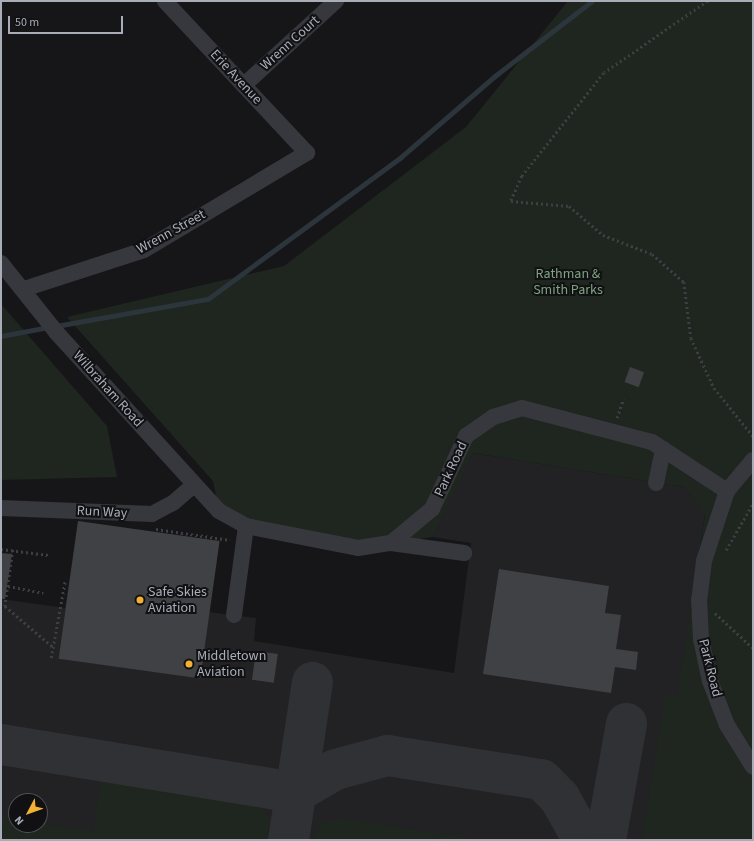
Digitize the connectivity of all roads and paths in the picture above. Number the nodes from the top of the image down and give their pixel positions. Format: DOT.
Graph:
graph roads {
  1 [pos="165,1"];
  2 [pos="336,1"];
  3 [pos="708,1"];
  4 [pos="244,85"];
  5 [pos="307,153"];
  6 [pos="1,263"];
  7 [pos="24,289"];
  8 [pos="623,399"];
  9 [pos="612,431"];
  10 [pos="753,436"];
  11 [pos="662,449"];
  12 [pos="753,460"];
  13 [pos="656,483"];
  14 [pos="194,485"];
  15 [pos="727,491"];
  16 [pos="753,503"];
  17 [pos="1,508"];
  18 [pos="246,526"];
  19 [pos="149,528"];
  20 [pos="244,543"];
  21 [pos="391,543"];
  22 [pos="1,549"];
  23 [pos="13,550"];
  24 [pos="464,552"];
  25 [pos="49,555"];
  26 [pos="723,556"];
  27 [pos="65,581"];
  28 [pos="8,586"];
  29 [pos="43,593"];
  30 [pos="714,609"];
  31 [pos="234,615"];
  32 [pos="53,647"];
  33 [pos="753,648"];
  34 [pos="51,658"];
  35 [pos="753,767"];
  1 -- 4 [label="street, Erie Avenue"];
  2 -- 4 [label="street, Wrenn Court"];
  3 -- 10 [label="path"];
  4 -- 5 [label="street, Erie Avenue"];
  5 -- 7 [label="street, Wrenn Street"];
  6 -- 7 [label="street, Wilbraham Road"];
  7 -- 14 [label="street, Wilbraham Road"];
  8 -- 9 [label="path"];
  9 -- 11 [label="street, Park Road"];
  9 -- 21 [label="street, Park Road"];
  11 -- 13 [label="street"];
  11 -- 15 [label="street, Park Road"];
  12 -- 15 [label="street, Park Road"];
  14 -- 17 [label="street, Run Way"];
  14 -- 18 [label="street, Wilbraham Road"];
  15 -- 35 [label="street, Park Road"];
  16 -- 26 [label="path"];
  18 -- 20 [label="street"];
  18 -- 21 [label="street"];
  19 -- 20 [label="path"];
  20 -- 31 [label="street"];
  21 -- 24 [label="street"];
  22 -- 23 [label="path"];
  23 -- 25 [label="path"];
  23 -- 28 [label="path"];
  27 -- 32 [label="path"];
  28 -- 29 [label="path"];
  28 -- 32 [label="path"];
  30 -- 33 [label="path"];
  32 -- 34 [label="path"];
}
